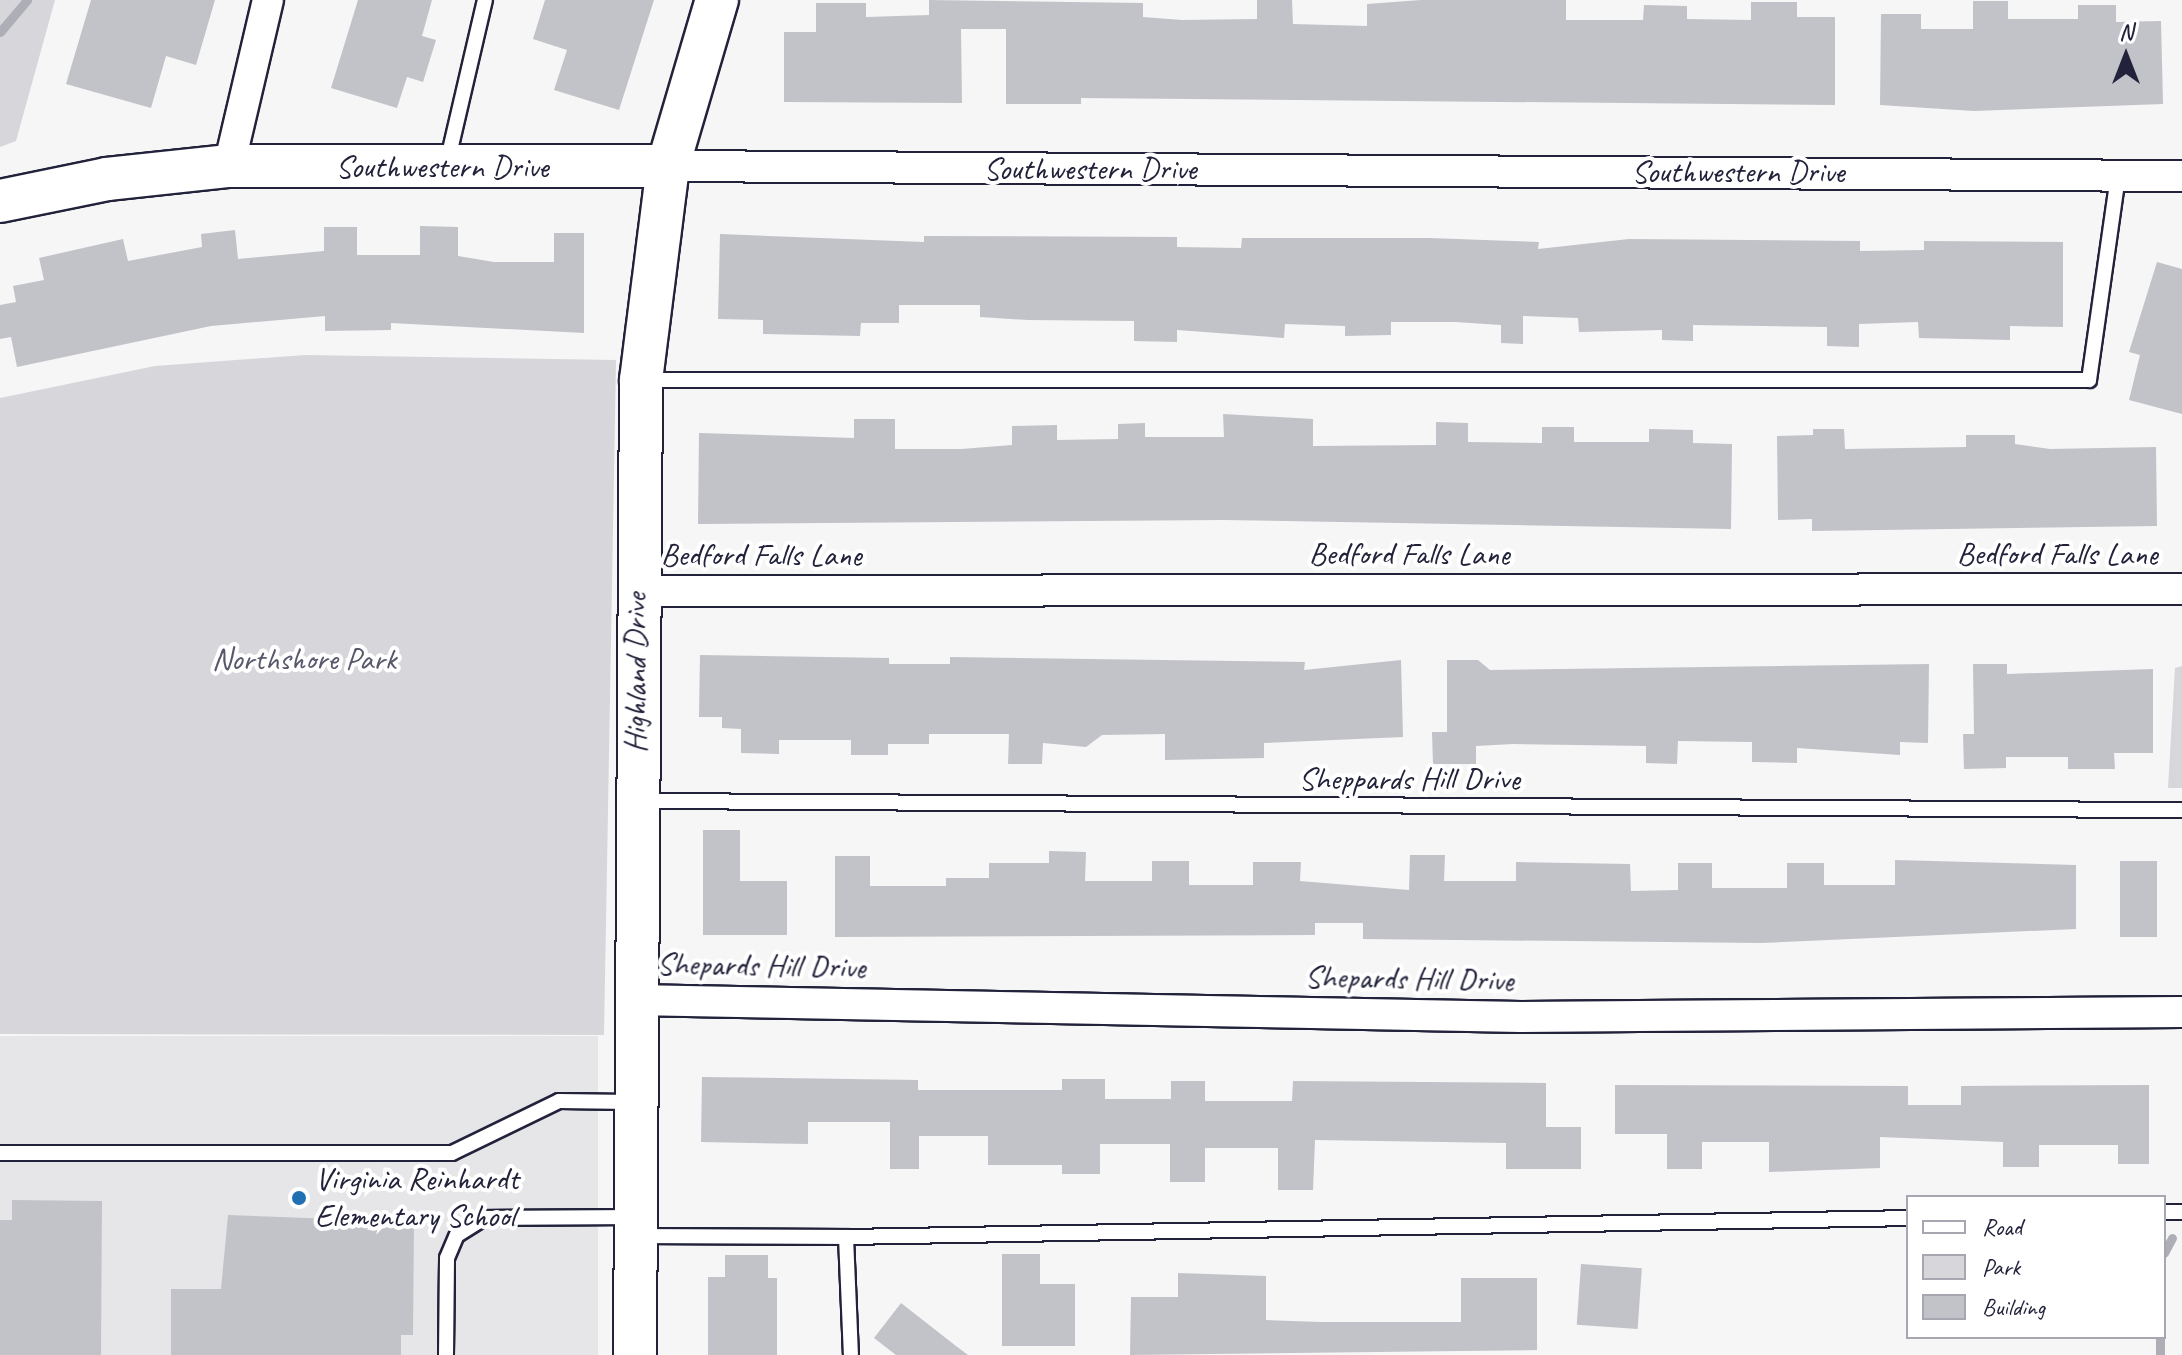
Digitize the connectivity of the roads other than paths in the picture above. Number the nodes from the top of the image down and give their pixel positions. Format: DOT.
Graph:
graph roads {
  1 [pos="268,0"];
  2 [pos="485,0"];
  3 [pos="717,0"];
  4 [pos="229,166"];
  5 [pos="668,166"];
  6 [pos="445,168"];
  7 [pos="2118,175"];
  8 [pos="2182,176"];
  9 [pos="0,201"];
  10 [pos="641,380"];
  11 [pos="2182,589"];
  12 [pos="636,591"];
  13 [pos="635,801"];
  14 [pos="2182,810"];
  15 [pos="634,1000"];
  16 [pos="2182,1012"];
  17 [pos="635,1102"];
  18 [pos="0,1153"];
  19 [pos="1906,1218"];
  20 [pos="635,1227"];
  21 [pos="846,1237"];
  22 [pos="446,1355"];
  23 [pos="635,1355"];
  24 [pos="851,1355"];
  1 -- 4 [label="street"];
  2 -- 6 [label="lane"];
  3 -- 5 [label="street, Highland Drive"];
  4 -- 6 [label="street, Southwestern Drive"];
  4 -- 9 [label="street, Southwestern Drive"];
  5 -- 6 [label="street, Southwestern Drive"];
  5 -- 7 [label="street, Southwestern Drive"];
  5 -- 10 [label="street, Highland Drive"];
  7 -- 8 [label="street, Southwestern Drive"];
  7 -- 10 [label="lane"];
  10 -- 12 [label="street, Highland Drive"];
  11 -- 12 [label="street, Bedford Falls Lane"];
  12 -- 13 [label="street, Highland Drive"];
  13 -- 14 [label="lane, Sheppards Hill Drive"];
  13 -- 15 [label="street, Highland Drive"];
  15 -- 16 [label="street, Shepards Hill Drive"];
  15 -- 17 [label="street, Highland Drive"];
  17 -- 18 [label="lane"];
  17 -- 20 [label="street, Highland Drive"];
  19 -- 21 [label="lane"];
  20 -- 21 [label="lane"];
  20 -- 22 [label="lane"];
  20 -- 23 [label="street, Highland Drive"];
  21 -- 24 [label="lane"];
}
